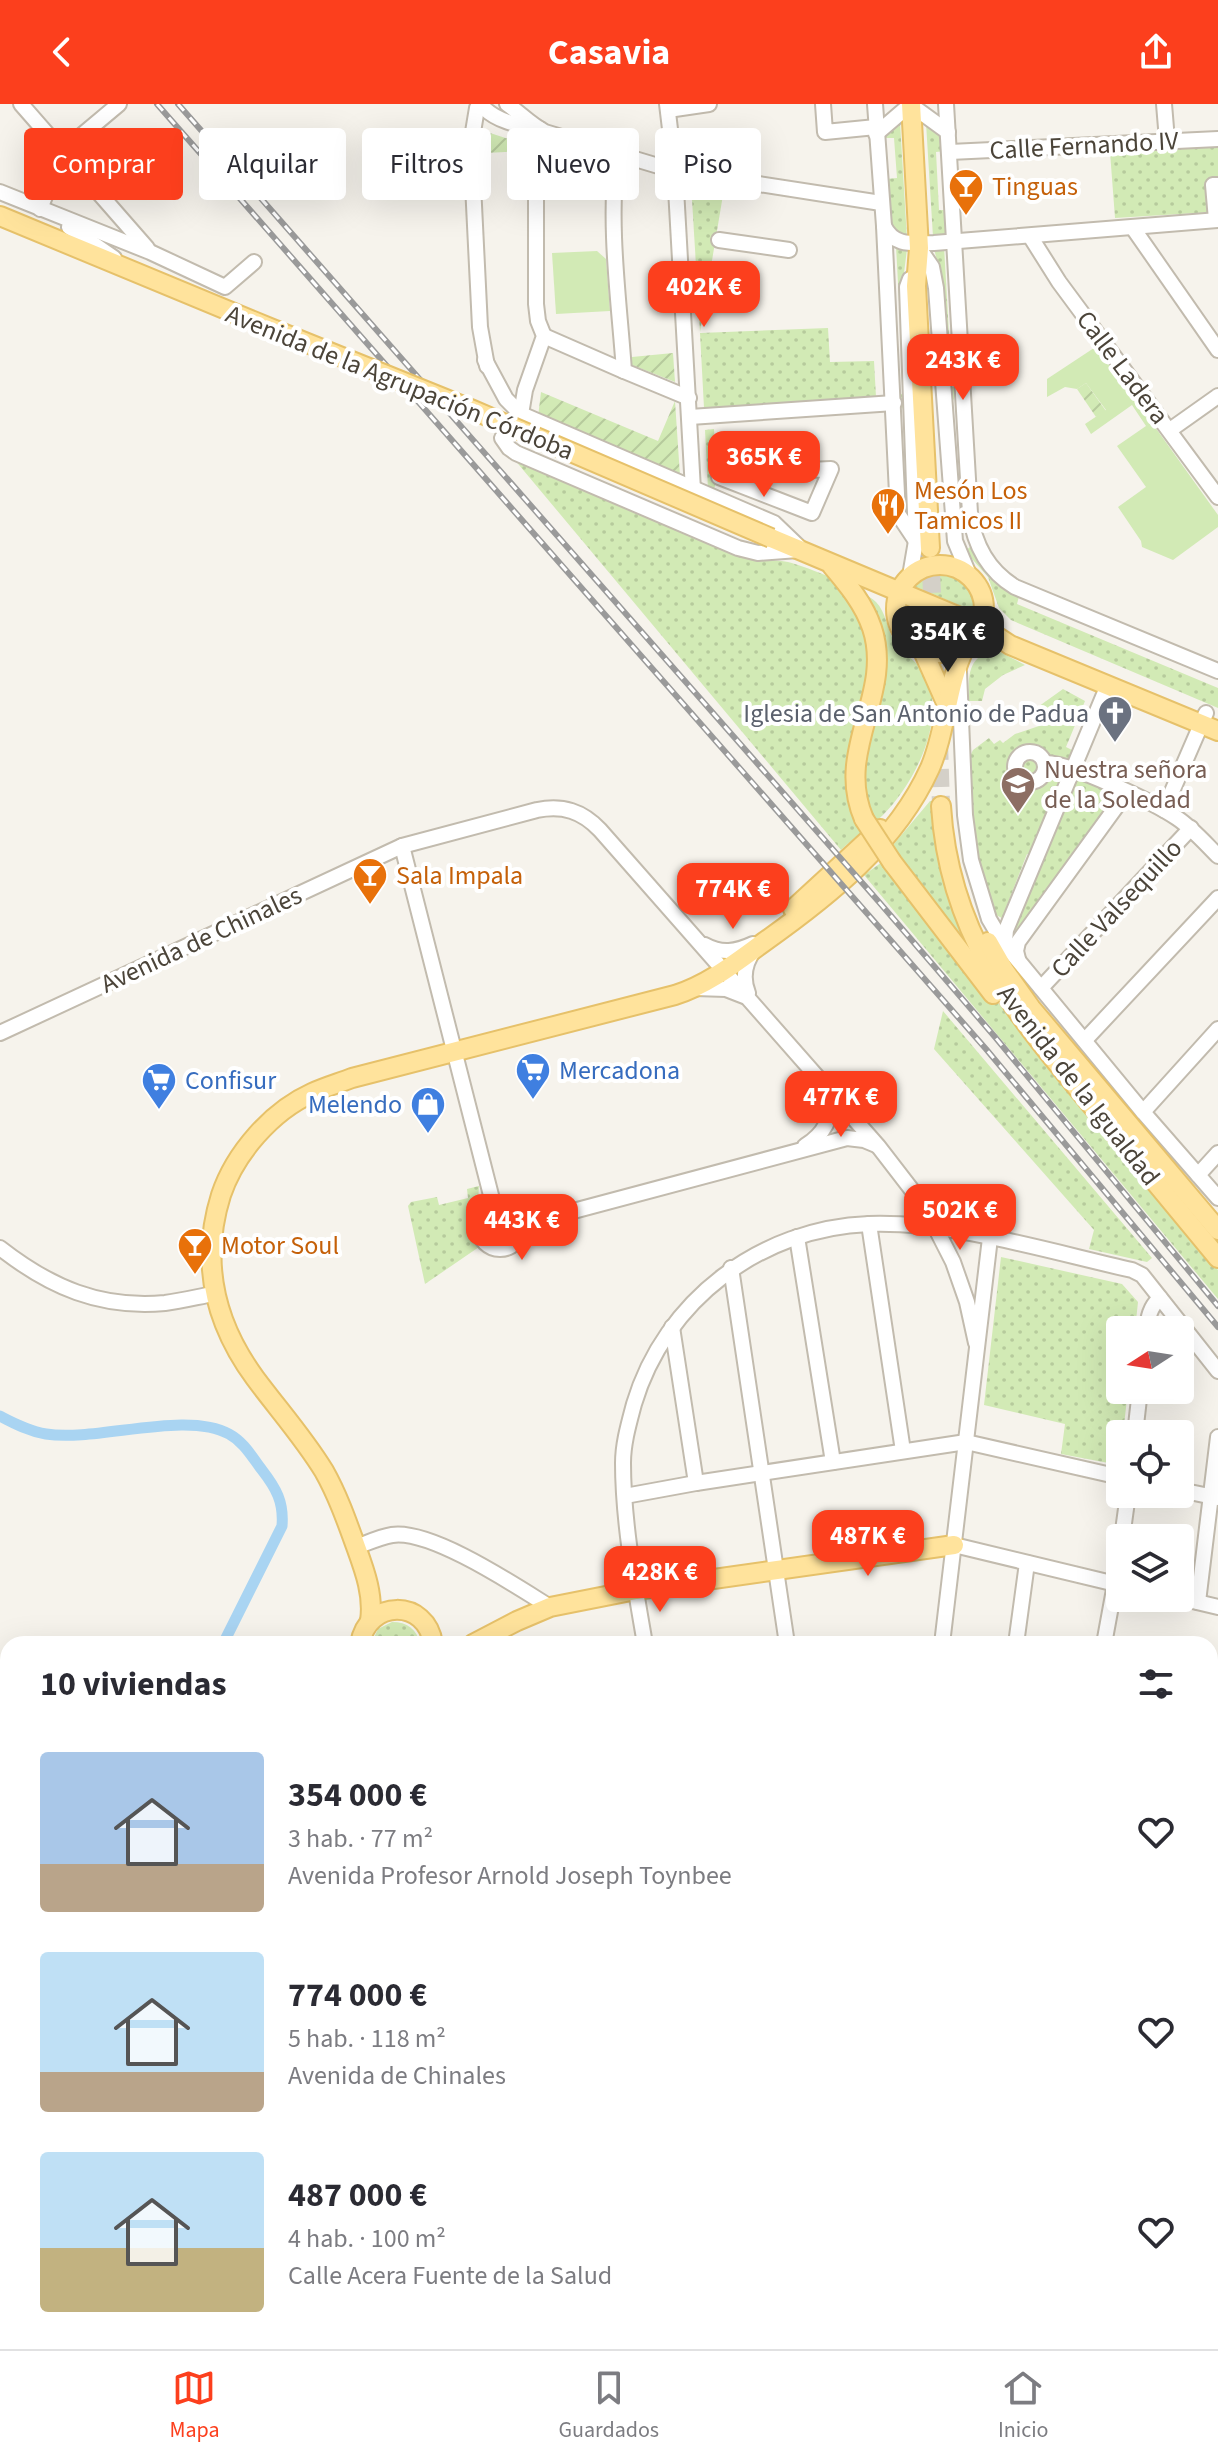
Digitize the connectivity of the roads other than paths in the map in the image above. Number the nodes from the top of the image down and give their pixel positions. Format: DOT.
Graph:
graph roads {
  1 [pos="21,104"];
  2 [pos="119,104"];
  3 [pos="507,104"];
  4 [pos="709,104"];
  5 [pos="823,104"];
  6 [pos="875,104"];
  7 [pos="911,104"];
  8 [pos="946,104"];
  9 [pos="1164,104"];
  10 [pos="481,106"];
  11 [pos="668,107"];
  12 [pos="42,128"];
  13 [pos="90,128"];
  14 [pos="536,128"];
  15 [pos="670,128"];
  16 [pos="876,130"];
  17 [pos="948,132"];
  18 [pos="1218,139"];
  19 [pos="1167,140"];
  20 [pos="950,152"];
  21 [pos="761,184"];
  22 [pos="1218,185"];
  23 [pos="0,192"];
  24 [pos="47,200"];
  25 [pos="105,200"];
  26 [pos="536,200"];
  27 [pos="615,200"];
  28 [pos="677,200"];
  29 [pos="881,203"];
  30 [pos="44,211"];
  31 [pos="0,216"];
  32 [pos="1217,220"];
  33 [pos="884,223"];
  34 [pos="1133,228"];
  35 [pos="1030,236"];
  36 [pos="719,240"];
  37 [pos="954,241"];
  38 [pos="919,246"];
  39 [pos="789,250"];
  40 [pos="150,252"];
  41 [pos="254,262"];
  42 [pos="119,265"];
  43 [pos="544,336"];
  44 [pos="1218,350"];
  45 [pos="485,360"];
  46 [pos="624,371"];
  47 [pos="964,388"];
  48 [pos="1218,396"];
  49 [pos="689,398"];
  50 [pos="894,403"];
  51 [pos="498,414"];
  52 [pos="521,414"];
  53 [pos="690,417"];
  54 [pos="1170,430"];
  55 [pos="913,437"];
  56 [pos="502,438"];
  57 [pos="947,438"];
  58 [pos="693,490"];
  59 [pos="1218,497"];
  60 [pos="812,513"];
  61 [pos="929,546"];
  62 [pos="802,552"];
  63 [pos="830,564"];
  64 [pos="910,576"];
  65 [pos="970,577"];
  66 [pos="898,592"];
  67 [pos="981,626"];
  68 [pos="966,646"];
  69 [pos="923,651"];
  70 [pos="958,665"];
  71 [pos="1218,671"];
  72 [pos="1108,685"];
  73 [pos="947,705"];
  74 [pos="1211,722"];
  75 [pos="1045,763"];
  76 [pos="1072,769"];
  77 [pos="1127,792"];
  78 [pos="1164,810"];
  79 [pos="1191,828"];
  80 [pos="402,846"];
  81 [pos="1218,856"];
  82 [pos="1218,898"];
  83 [pos="697,940"];
  84 [pos="756,946"];
  85 [pos="1010,950"];
  86 [pos="1021,964"];
  87 [pos="725,970"];
  88 [pos="695,988"];
  89 [pos="1041,988"];
  90 [pos="751,1001"];
  91 [pos="1218,1029"];
  92 [pos="0,1033"];
  93 [pos="1085,1040"];
  94 [pos="455,1053"];
  95 [pos="1054,1061"];
  96 [pos="833,1096"];
  97 [pos="1143,1112"];
  98 [pos="878,1146"];
  99 [pos="798,1150"];
  100 [pos="1218,1153"];
  101 [pos="1156,1156"];
  102 [pos="1198,1175"];
  103 [pos="1218,1198"];
  104 [pos="494,1207"];
  105 [pos="869,1224"];
  106 [pos="521,1225"];
  107 [pos="937,1229"];
  108 [pos="1218,1230"];
  109 [pos="797,1237"];
  110 [pos="990,1238"];
  111 [pos="0,1248"];
  112 [pos="1218,1258"];
  113 [pos="731,1268"];
  114 [pos="213,1294"];
  115 [pos="1160,1298"];
  116 [pos="1149,1316"];
  117 [pos="672,1327"];
  118 [pos="976,1343"];
  119 [pos="1218,1371"];
  120 [pos="1218,1437"];
  121 [pos="966,1442"];
  122 [pos="903,1451"];
  123 [pos="833,1462"];
  124 [pos="763,1472"];
  125 [pos="1106,1474"];
  126 [pos="696,1483"];
  127 [pos="1194,1493"];
  128 [pos="625,1496"];
  129 [pos="1214,1498"];
  130 [pos="954,1545"];
  131 [pos="356,1547"];
  132 [pos="1027,1563"];
  133 [pos="776,1569"];
  134 [pos="366,1577"];
  135 [pos="1106,1581"];
  136 [pos="636,1590"];
  137 [pos="1194,1601"];
  138 [pos="1198,1602"];
  139 [pos="550,1607"];
  140 [pos="1218,1607"];
  141 [pos="396,1609"];
  142 [pos="1111,1612"];
  143 [pos="370,1621"];
  144 [pos="361,1636"];
  145 [pos="430,1636"];
  146 [pos="488,1636"];
  147 [pos="644,1636"];
  148 [pos="786,1636"];
  149 [pos="943,1636"];
  150 [pos="1017,1636"];
  151 [pos="1106,1636"];
  1 -- 12 [label="street"];
  2 -- 13 [label="street"];
  3 -- 14 [label="street"];
  4 -- 11 [label="street"];
  5 -- 16 [label="street"];
  6 -- 16 [label="street"];
  7 -- 16 [label="street"];
  7 -- 17 [label="street"];
  7 -- 38 [label="main road"];
  8 -- 17 [label="street"];
  9 -- 19 [label="street"];
  10 -- 14 [label="street"];
  10 -- 45 [label="street"];
  11 -- 15 [label="street"];
  16 -- 29 [label="street"];
  17 -- 20 [label="street"];
  18 -- 19 [label="street, Calle Fernando IV"];
  19 -- 20 [label="street, Calle Fernando IV"];
  20 -- 37 [label="street"];
  21 -- 29 [label="street"];
  22 -- 32 [label="street"];
  23 -- 30 [label="street"];
  24 -- 30 [label="street"];
  25 -- 40 [label="street"];
  26 -- 43 [label="street"];
  27 -- 46 [label="street"];
  28 -- 49 [label="street"];
  29 -- 33 [label="street"];
  30 -- 40 [label="street"];
  30 -- 42 [label="street"];
  31 -- 42 [label="main road, Avenida de la Agrupación Córdoba"];
  32 -- 34 [label="street"];
  33 -- 38 [label="street"];
  33 -- 50 [label="street"];
  34 -- 35 [label="street"];
  34 -- 44 [label="street"];
  35 -- 37 [label="street"];
  35 -- 54 [label="street, Calle Ladera"];
  36 -- 39 [label="street"];
  37 -- 38 [label="street"];
  37 -- 47 [label="street"];
  38 -- 55 [label="street"];
  38 -- 57 [label="street"];
  38 -- 61 [label="main road"];
  40 -- 41 [label="street"];
  42 -- 62 [label="main road, Avenida de la Agrupación Córdoba, bridge"];
  43 -- 46 [label="street"];
  43 -- 52 [label="street"];
  45 -- 51 [label="street, Avenida de la Agrupación Córdoba"];
  45 -- 52 [label="street, Avenida de la Agrupación Córdoba"];
  46 -- 49 [label="street"];
  47 -- 57 [label="street"];
  47 -- 71 [label="street"];
  48 -- 54 [label="street"];
  49 -- 53 [label="street"];
  50 -- 53 [label="street"];
  50 -- 55 [label="street"];
  50 -- 61 [label="street"];
  52 -- 58 [label="street, Avenida de la Agrupación Córdoba"];
  53 -- 58 [label="street"];
  54 -- 59 [label="street, Calle Ladera"];
  55 -- 61 [label="street"];
  56 -- 62 [label="street, Avenida de la Agrupación Córdoba"];
  57 -- 65 [label="street"];
  58 -- 62 [label="street, Avenida de la Agrupación Córdoba"];
  60 -- 60 [label="street"];
  61 -- 64 [label="street"];
  62 -- 63 [label="main road, Avenida de la Agrupación Córdoba"];
  63 -- 66 [label="main road, Avenida de la Agrupación Córdoba"];
  63 -- 95 [label="main road, bridge"];
  64 -- 65 [label="main road"];
  64 -- 66 [label="main road"];
  65 -- 67 [label="main road"];
  66 -- 67 [label="main road, Avenida de la Agrupación Córdoba"];
  66 -- 69 [label="main road"];
  67 -- 68 [label="main road"];
  67 -- 72 [label="main road, Avenida de la Agrupación Córdoba"];
  67 -- 74 [label="main road, Avenida de la Agrupación Córdoba"];
  68 -- 69 [label="main road"];
  68 -- 70 [label="main road"];
  69 -- 73 [label="main road"];
  70 -- 73 [label="main road"];
  70 -- 85 [label="street, Avenida de la Igualdad"];
  72 -- 74 [label="main road, Avenida de la Agrupación Córdoba"];
  72 -- 76 [label="street"];
  73 -- 84 [label="main road"];
  74 -- 78 [label="street"];
  75 -- 76 [label="street"];
  76 -- 77 [label="street"];
  76 -- 85 [label="street"];
  77 -- 78 [label="street"];
  77 -- 86 [label="street"];
  78 -- 79 [label="street"];
  79 -- 81 [label="street"];
  79 -- 89 [label="street, Calle Valsequillo"];
  80 -- 83 [label="street, Avenida de Chinales"];
  80 -- 92 [label="street, Avenida de Chinales"];
  80 -- 94 [label="street"];
  82 -- 93 [label="street"];
  83 -- 84 [label="street"];
  83 -- 87 [label="street, Avenida de Chinales"];
  84 -- 87 [label="main road"];
  84 -- 90 [label="street"];
  85 -- 86 [label="street, Avenida de la Igualdad"];
  86 -- 89 [label="street, Avenida de la Igualdad"];
  87 -- 88 [label="main road"];
  87 -- 90 [label="street, Avenida de Chinales"];
  88 -- 90 [label="street"];
  88 -- 94 [label="main road"];
  89 -- 93 [label="street, Avenida de la Igualdad"];
  90 -- 96 [label="street, Avenida de Chinales"];
  91 -- 97 [label="street"];
  93 -- 97 [label="street, Avenida de la Igualdad"];
  94 -- 104 [label="street"];
  94 -- 114 [label="main road"];
  95 -- 101 [label="main road, Avenida de la Igualdad"];
  95 -- 112 [label="main road, Avenida de la Igualdad"];
  96 -- 98 [label="street, Avenida de Chinales"];
  96 -- 99 [label="street"];
  97 -- 101 [label="street, Avenida de la Igualdad"];
  97 -- 102 [label="street, Avenida de la Igualdad"];
  98 -- 99 [label="street"];
  98 -- 107 [label="street, Avenida de Chinales"];
  99 -- 106 [label="street"];
  100 -- 102 [label="street"];
  101 -- 108 [label="main road, Avenida de la Igualdad"];
  102 -- 103 [label="street, Avenida de la Igualdad"];
  104 -- 106 [label="street"];
  104 -- 106 [label="street"];
  105 -- 107 [label="street"];
  105 -- 109 [label="street"];
  105 -- 122 [label="street"];
  107 -- 110 [label="street"];
  107 -- 118 [label="street, Avenida de Chinales"];
  109 -- 113 [label="street"];
  109 -- 123 [label="street"];
  110 -- 115 [label="street"];
  110 -- 118 [label="street"];
  111 -- 114 [label="street"];
  113 -- 117 [label="street"];
  113 -- 124 [label="street"];
  114 -- 131 [label="main road"];
  115 -- 116 [label="street"];
  115 -- 119 [label="street"];
  117 -- 126 [label="street"];
  117 -- 128 [label="street"];
  118 -- 121 [label="street"];
  120 -- 129 [label="street"];
  121 -- 122 [label="street"];
  121 -- 125 [label="street"];
  121 -- 130 [label="street"];
  122 -- 123 [label="street"];
  123 -- 124 [label="street"];
  124 -- 126 [label="street"];
  124 -- 133 [label="street"];
  126 -- 128 [label="street"];
  127 -- 129 [label="street"];
  128 -- 136 [label="street"];
  129 -- 138 [label="street"];
  130 -- 132 [label="street"];
  130 -- 133 [label="main road"];
  130 -- 149 [label="street"];
  131 -- 134 [label="main road"];
  131 -- 139 [label="street"];
  132 -- 135 [label="street"];
  132 -- 150 [label="street"];
  133 -- 136 [label="main road"];
  133 -- 148 [label="street"];
  134 -- 141 [label="main road"];
  134 -- 143 [label="main road"];
  136 -- 139 [label="main road"];
  136 -- 147 [label="street"];
  137 -- 138 [label="street"];
  138 -- 140 [label="street"];
  139 -- 146 [label="main road"];
  141 -- 143 [label="main road"];
  141 -- 145 [label="main road"];
  142 -- 151 [label="street"];
  143 -- 144 [label="main road"];
}
